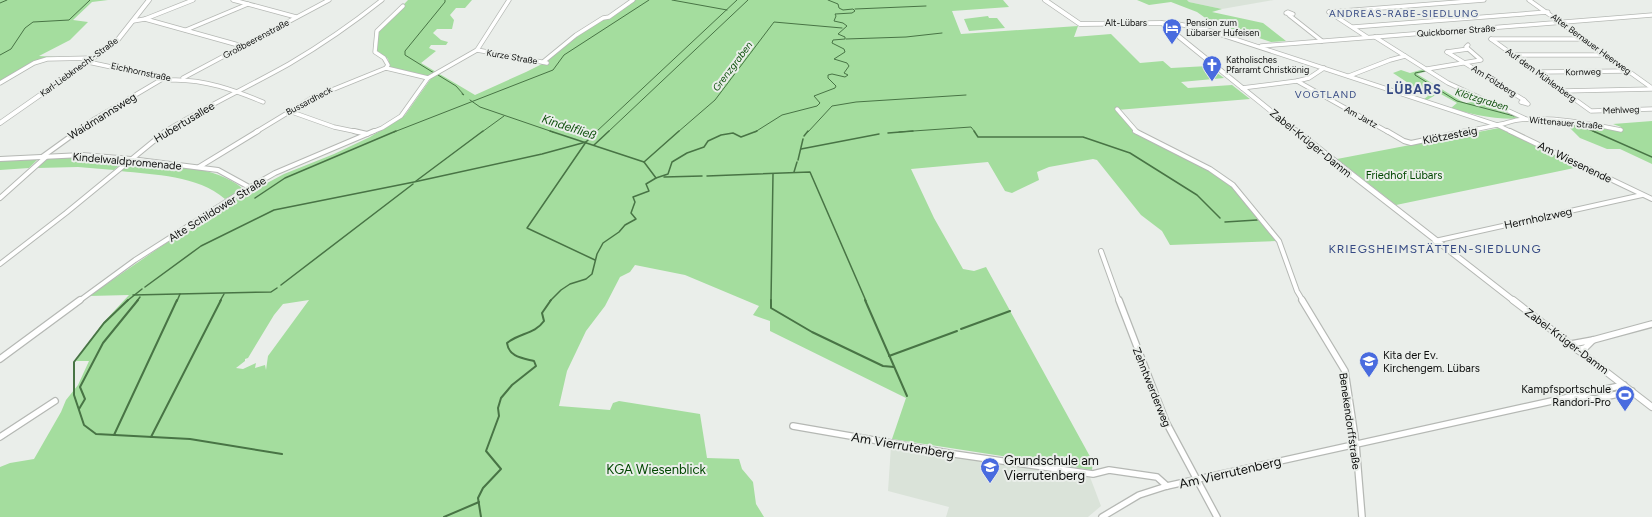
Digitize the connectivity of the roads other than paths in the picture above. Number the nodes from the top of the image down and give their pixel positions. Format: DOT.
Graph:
graph roads {
  1 [pos="149,0"];
  2 [pos="193,0"];
  3 [pos="233,0"];
  4 [pos="329,0"];
  5 [pos="382,0"];
  6 [pos="509,0"];
  7 [pos="633,0"];
  8 [pos="1045,0"];
  9 [pos="1484,0"];
  10 [pos="1529,0"];
  11 [pos="248,4"];
  12 [pos="403,6"];
  13 [pos="1548,12"];
  14 [pos="1289,14"];
  15 [pos="1652,15"];
  16 [pos="296,17"];
  17 [pos="145,19"];
  18 [pos="133,21"];
  19 [pos="1562,22"];
  20 [pos="1162,23"];
  21 [pos="1352,27"];
  22 [pos="186,30"];
  23 [pos="1367,37"];
  24 [pos="1375,37"];
  25 [pos="1585,39"];
  26 [pos="1322,41"];
  27 [pos="242,46"];
  28 [pos="1260,46"];
  29 [pos="477,50"];
  30 [pos="1514,55"];
  31 [pos="1606,55"];
  32 [pos="1405,56"];
  33 [pos="93,58"];
  34 [pos="88,62"];
  35 [pos="1464,62"];
  36 [pos="386,68"];
  37 [pos="1324,68"];
  38 [pos="1426,69"];
  39 [pos="1628,71"];
  40 [pos="1537,72"];
  41 [pos="1349,76"];
  42 [pos="164,78"];
  43 [pos="183,78"];
  44 [pos="428,78"];
  45 [pos="1297,81"];
  46 [pos="0,83"];
  47 [pos="1242,88"];
  48 [pos="1652,88"];
  49 [pos="1563,91"];
  50 [pos="239,92"];
  51 [pos="1524,100"];
  52 [pos="263,102"];
  53 [pos="1117,109"];
  54 [pos="1652,109"];
  55 [pos="1591,110"];
  56 [pos="289,111"];
  57 [pos="1527,120"];
  58 [pos="0,123"];
  59 [pos="1497,125"];
  60 [pos="1621,130"];
  61 [pos="367,134"];
  62 [pos="1404,141"];
  63 [pos="44,156"];
  64 [pos="0,159"];
  65 [pos="131,159"];
  66 [pos="199,167"];
  67 [pos="249,188"];
  68 [pos="1642,194"];
  69 [pos="0,198"];
  70 [pos="1652,199"];
  71 [pos="1434,241"];
  72 [pos="1101,251"];
  73 [pos="0,264"];
  74 [pos="1652,324"];
  75 [pos="1593,340"];
  76 [pos="1571,344"];
  77 [pos="1578,350"];
  78 [pos="0,359"];
  79 [pos="1624,385"];
  80 [pos="1632,391"];
  81 [pos="1574,396"];
  82 [pos="55,401"];
  83 [pos="1652,407"];
  84 [pos="793,426"];
  85 [pos="0,437"];
  86 [pos="1356,444"];
  87 [pos="1197,480"];
  88 [pos="1167,486"];
  89 [pos="1102,517"];
  90 [pos="1217,517"];
  91 [pos="1362,517"];
  1 -- 18 [label="street, Karl-Liebknecht-Straße"];
  2 -- 17 [label="street"];
  3 -- 11 [label="street"];
  4 -- 16 [label="street, Großbeerenstraße"];
  5 -- 50 [label="street, Hubertusallee"];
  6 -- 29 [label="street"];
  7 -- 29 [label="street, Kurze Straße"];
  8 -- 20 [label="street, Alt-Lübars"];
  9 -- 21 [label="street"];
  10 -- 13 [label="street, Alter Bernauer Heerweg"];
  11 -- 16 [label="street"];
  11 -- 22 [label="street"];
  12 -- 36 [label="street"];
  13 -- 19 [label="street, Alter Bernauer Heerweg"];
  13 -- 21 [label="street"];
  14 -- 26 [label="street"];
  15 -- 19 [label="street, Quickborner Straße"];
  16 -- 27 [label="street, Großbeerenstraße"];
  17 -- 18 [label="street"];
  17 -- 22 [label="street"];
  18 -- 33 [label="street, Karl-Liebknecht-Straße"];
  19 -- 24 [label="street, Quickborner Straße"];
  19 -- 25 [label="street, Alter Bernauer Heerweg"];
  20 -- 28 [label="street, Alt-Lübars"];
  20 -- 47 [label="street, Zabel-Krüger-Damm"];
  21 -- 23 [label="street"];
  22 -- 27 [label="street"];
  23 -- 24 [label="street, Quickborner Straße"];
  23 -- 26 [label="street, Quickborner Straße"];
  24 -- 32 [label="street"];
  25 -- 30 [label="street, Auf dem Mühlenberg"];
  25 -- 31 [label="street, Alter Bernauer Heerweg"];
  26 -- 28 [label="street, Quickborner Straße"];
  27 -- 43 [label="street, Großbeerenstraße"];
  28 -- 37 [label="street, Wittenauer Straße"];
  29 -- 44 [label="street, Alte Schildower Straße"];
  30 -- 31 [label="street"];
  30 -- 40 [label="street, Auf dem Mühlenberg"];
  31 -- 39 [label="street, Alter Bernauer Heerweg"];
  32 -- 38 [label="street"];
  32 -- 41 [label="street"];
  33 -- 34 [label="street, Karl-Liebknecht-Straße"];
  33 -- 46 [label="street"];
  34 -- 42 [label="street, Eichhornstraße"];
  34 -- 58 [label="street, Karl-Liebknecht-Straße"];
  35 -- 35 [label="street, Am Fölzberg"];
  35 -- 38 [label="street, Am Fölzberg"];
  35 -- 51 [label="street, Am Fölzberg"];
  36 -- 44 [label="street"];
  36 -- 56 [label="street, Bussardheck"];
  37 -- 41 [label="street, Wittenauer Straße"];
  37 -- 45 [label="street"];
  38 -- 57 [label="street"];
  39 -- 40 [label="street, Kornweg"];
  39 -- 48 [label="street, Alter Bernauer Heerweg"];
  40 -- 49 [label="street, Auf dem Mühlenberg"];
  41 -- 59 [label="street, Wittenauer Straße"];
  42 -- 43 [label="street, Eichhornstraße"];
  42 -- 63 [label="street, Waidmannsweg"];
  43 -- 50 [label="street, Eichhornstraße"];
  44 -- 61 [label="street, Alte Schildower Straße"];
  45 -- 47 [label="street"];
  45 -- 62 [label="street, Am Jartz"];
  47 -- 71 [label="street, Zabel-Krüger-Damm"];
  48 -- 49 [label="street"];
  49 -- 55 [label="street, Auf dem Mühlenberg"];
  50 -- 52 [label="street, Eichhornstraße"];
  50 -- 65 [label="street, Hubertusallee"];
  53 -- 86 [label="street, Benekendorffstraße"];
  54 -- 55 [label="street, Mehlweg"];
  56 -- 61 [label="street"];
  56 -- 66 [label="street, Bussardheck"];
  57 -- 59 [label="street, Wittenauer Straße"];
  57 -- 60 [label="street, Wittenauer Straße"];
  59 -- 62 [label="street, Klötzesteig"];
  59 -- 68 [label="street, Am Wiesenende"];
  61 -- 67 [label="street, Alte Schildower Straße"];
  63 -- 64 [label="street, Kindelwaldpromenade"];
  63 -- 65 [label="street, Kindelwaldpromenade"];
  63 -- 69 [label="street, Waidmannsweg"];
  65 -- 66 [label="street, Kindelwaldpromenade"];
  65 -- 73 [label="street, Hubertusallee"];
  66 -- 67 [label="street, Kindelwaldpromenade"];
  67 -- 78 [label="street, Alte Schildower Straße"];
  68 -- 70 [label="street, Am Wiesenende"];
  68 -- 71 [label="street, Herrnholzweg"];
  71 -- 76 [label="street, Zabel-Krüger-Damm"];
  72 -- 87 [label="street, Zehntwerderweg"];
  74 -- 75 [label="street"];
  75 -- 76 [label="street"];
  75 -- 77 [label="street"];
  76 -- 77 [label="street, Zabel-Krüger-Damm"];
  77 -- 79 [label="street, Zabel-Krüger-Damm"];
  79 -- 80 [label="street, Zabel-Krüger-Damm"];
  79 -- 81 [label="street, Am Vierrutenberg"];
  80 -- 81 [label="street, Am Vierrutenberg"];
  80 -- 83 [label="street, Zabel-Krüger-Damm"];
  81 -- 86 [label="street, Am Vierrutenberg"];
  82 -- 85 [label="street"];
  84 -- 88 [label="street, Am Vierrutenberg"];
  86 -- 87 [label="street, Am Vierrutenberg"];
  86 -- 91 [label="street, Benekendorffstraße"];
  87 -- 88 [label="street, Am Vierrutenberg"];
  87 -- 90 [label="street, Zehntwerderweg"];
  88 -- 89 [label="street"];
}
